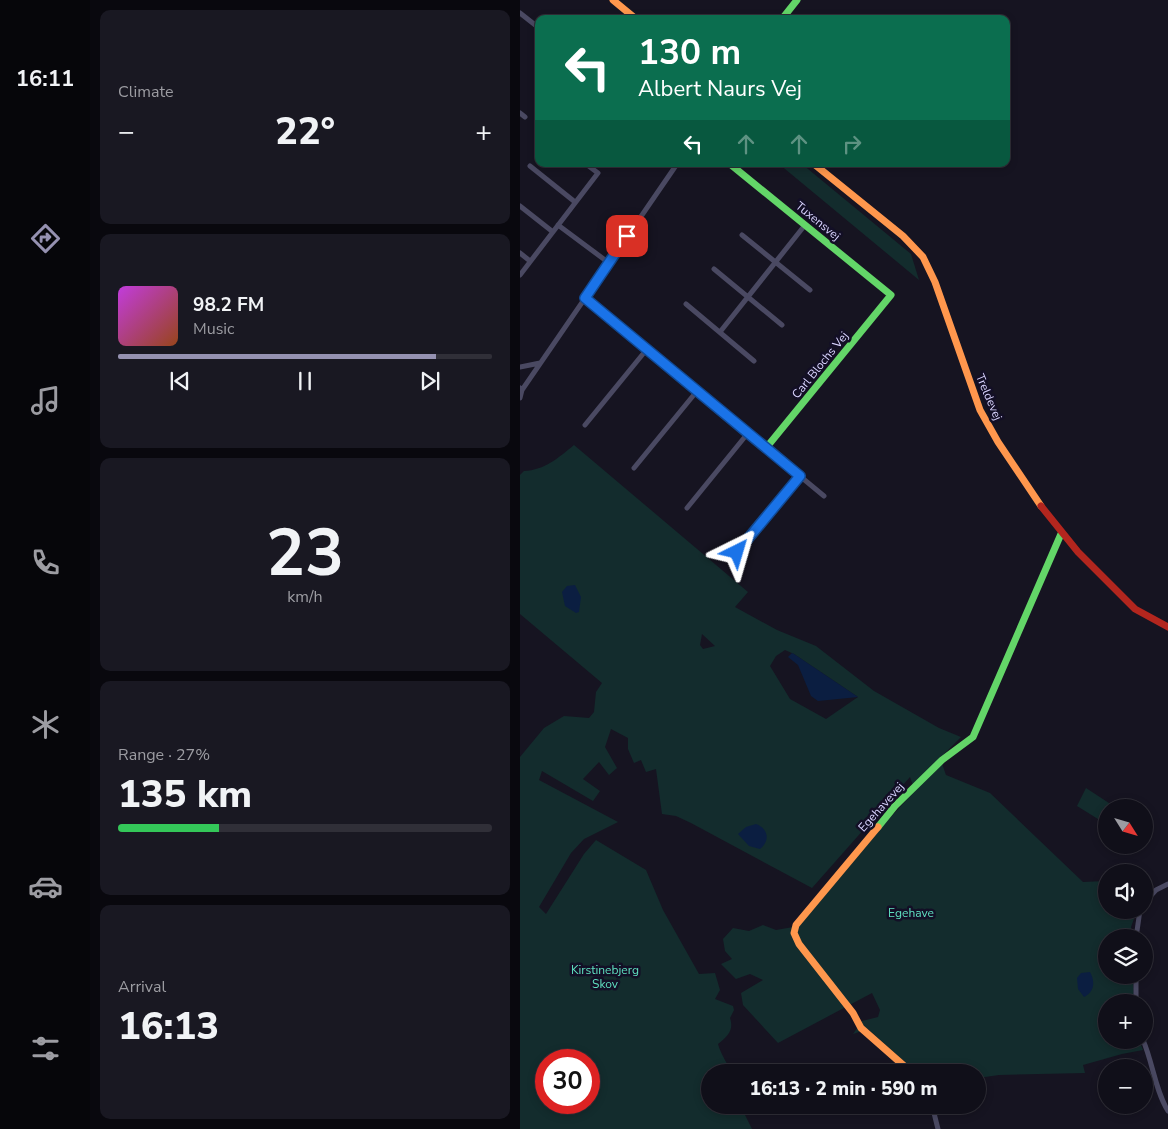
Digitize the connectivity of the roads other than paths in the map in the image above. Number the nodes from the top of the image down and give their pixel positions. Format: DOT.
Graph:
graph roads {
  1 [pos="613,0"];
  2 [pos="797,0"];
  3 [pos="520,13"];
  4 [pos="631,15"];
  5 [pos="785,15"];
  6 [pos="535,25"];
  7 [pos="530,166"];
  8 [pos="590,167"];
  9 [pos="675,167"];
  10 [pos="734,167"];
  11 [pos="818,167"];
  12 [pos="575,202"];
  13 [pos="520,206"];
  14 [pos="558,225"];
  15 [pos="805,225"];
  16 [pos="553,232"];
  17 [pos="742,235"];
  18 [pos="520,253"];
  19 [pos="530,261"];
  20 [pos="776,262"];
  21 [pos="609,263"];
  22 [pos="714,269"];
  23 [pos="520,275"];
  24 [pos="810,290"];
  25 [pos="891,295"];
  26 [pos="747,297"];
  27 [pos="585,298"];
  28 [pos="686,304"];
  29 [pos="782,325"];
  30 [pos="720,332"];
  31 [pos="647,349"];
  32 [pos="754,361"];
  33 [pos="540,363"];
  34 [pos="520,368"];
  35 [pos="521,389"];
  36 [pos="697,391"];
  37 [pos="520,398"];
  38 [pos="585,425"];
  39 [pos="748,433"];
  40 [pos="766,448"];
  41 [pos="634,468"];
  42 [pos="800,476"];
  43 [pos="824,496"];
  44 [pos="687,508"];
  45 [pos="1061,534"];
  46 [pos="737,552"];
  47 [pos="1168,627"];
  48 [pos="1168,884"];
  49 [pos="1153,893"];
  50 [pos="1147,1049"];
  51 [pos="902,1064"];
  52 [pos="1168,1111"];
  53 [pos="934,1114"];
  54 [pos="938,1129"];
  1 -- 4 [label="street"];
  2 -- 5 [label="street"];
  3 -- 6 [label="street"];
  7 -- 12 [label="street"];
  8 -- 12 [label="street"];
  9 -- 21 [label="street"];
  10 -- 15 [label="street, Tuxensvej"];
  11 -- 45 [label="street, Treldevej"];
  12 -- 14 [label="street"];
  13 -- 16 [label="street"];
  14 -- 16 [label="street"];
  14 -- 21 [label="street"];
  15 -- 20 [label="street"];
  15 -- 25 [label="street, Tuxensvej"];
  16 -- 19 [label="street"];
  17 -- 20 [label="street"];
  18 -- 19 [label="street"];
  19 -- 23 [label="street"];
  20 -- 24 [label="street"];
  20 -- 26 [label="street"];
  21 -- 27 [label="street"];
  22 -- 26 [label="street"];
  25 -- 40 [label="street, Carl Blochs Vej"];
  26 -- 29 [label="street"];
  26 -- 30 [label="street"];
  27 -- 31 [label="street"];
  27 -- 33 [label="street"];
  28 -- 30 [label="street"];
  30 -- 32 [label="street"];
  31 -- 36 [label="street"];
  31 -- 38 [label="street"];
  33 -- 34 [label="street"];
  33 -- 35 [label="street"];
  35 -- 37 [label="street"];
  36 -- 39 [label="street"];
  36 -- 41 [label="street"];
  39 -- 40 [label="street"];
  39 -- 44 [label="street"];
  40 -- 42 [label="street"];
  42 -- 43 [label="street"];
  42 -- 46 [label="street"];
  45 -- 47 [label="street, Treldevej"];
  45 -- 51 [label="street, Egehavevej"];
  48 -- 49 [label="street"];
  50 -- 52 [label="street"];
  53 -- 54 [label="street"];
}
